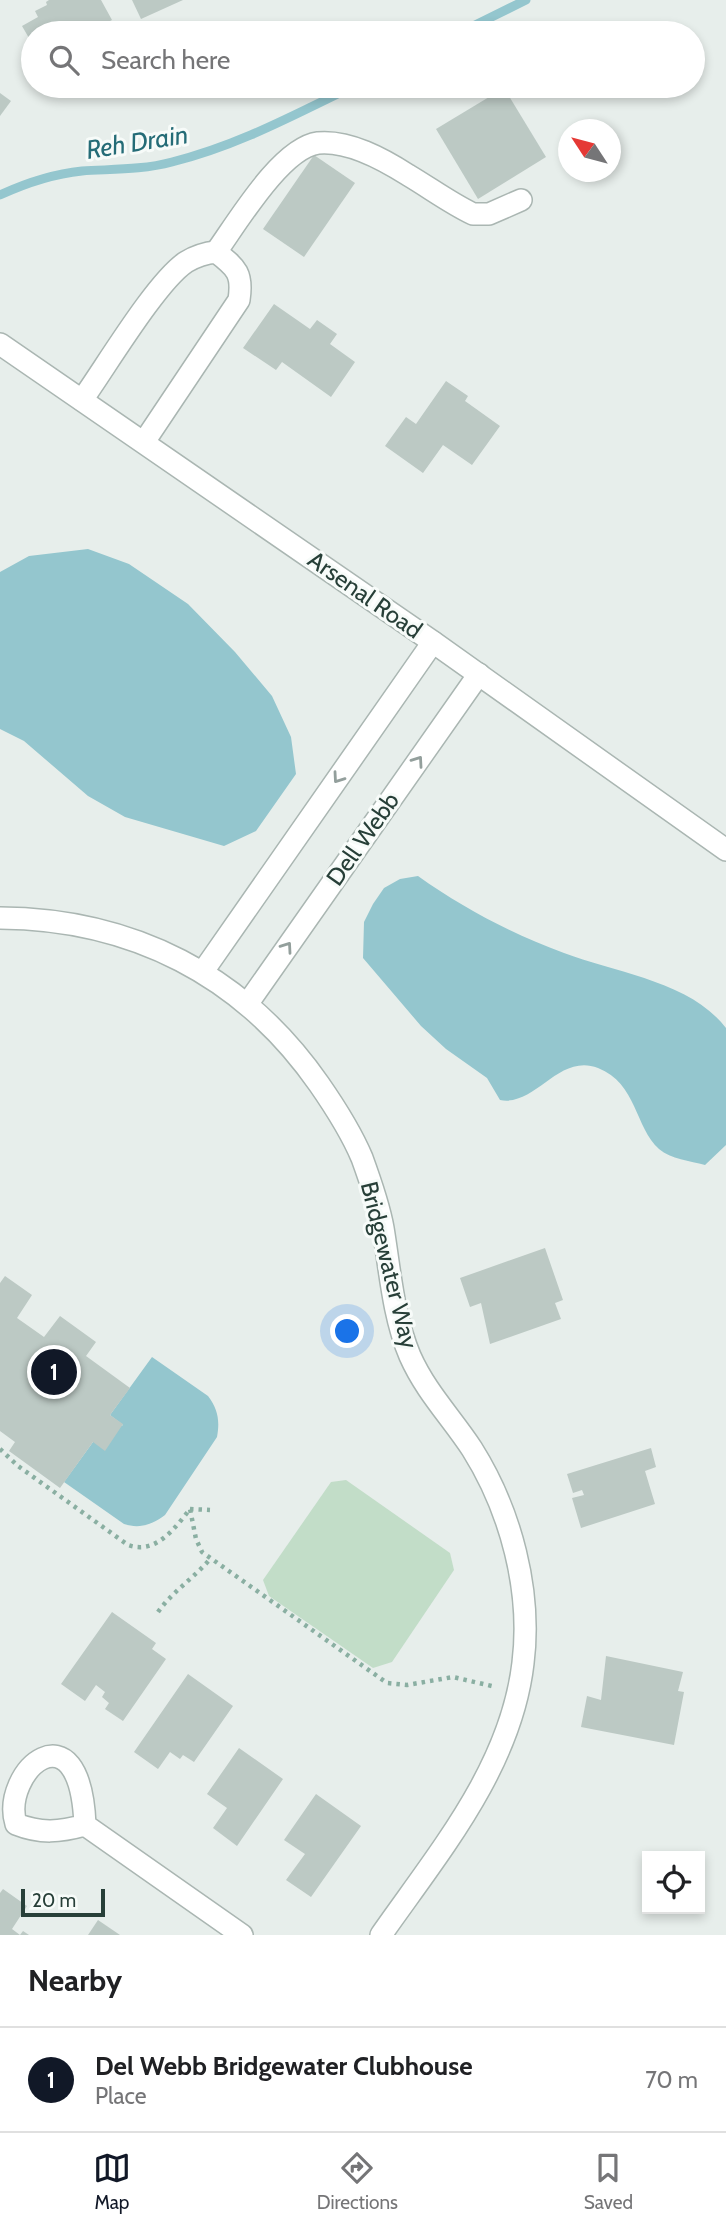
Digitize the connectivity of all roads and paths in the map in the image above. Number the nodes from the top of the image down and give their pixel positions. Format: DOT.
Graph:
graph roads {
  1 [pos="521,200"];
  2 [pos="216,252"];
  3 [pos="0,344"];
  4 [pos="82,400"];
  5 [pos="144,442"];
  6 [pos="433,642"];
  7 [pos="479,674"];
  8 [pos="726,850"];
  9 [pos="0,918"];
  10 [pos="204,971"];
  11 [pos="248,1003"];
  12 [pos="0,1449"];
  13 [pos="190,1509"];
  14 [pos="210,1510"];
  15 [pos="211,1558"];
  16 [pos="158,1612"];
  17 [pos="518,1694"];
  18 [pos="85,1825"];
  19 [pos="242,1935"];
  20 [pos="381,1935"];
  1 -- 2 [label="street"];
  2 -- 4 [label="street"];
  2 -- 5 [label="street"];
  3 -- 4 [label="street, Arsenal Road"];
  4 -- 5 [label="street, Arsenal Road"];
  5 -- 6 [label="street, Arsenal Road"];
  6 -- 7 [label="street, Arsenal Road"];
  6 -- 10 [label="street, one-way"];
  7 -- 8 [label="street, Arsenal Road"];
  11 -- 7 [label="street, Dell Webb, one-way"];
  9 -- 10 [label="street, Bridgewater Way"];
  10 -- 11 [label="street, Bridgewater Way"];
  11 -- 17 [label="street, Bridgewater Way"];
  12 -- 13 [label="path"];
  13 -- 14 [label="path"];
  13 -- 15 [label="path"];
  15 -- 16 [label="path"];
  15 -- 17 [label="path"];
  17 -- 20 [label="street, Bridgewater Way"];
  18 -- 19 [label="street"];
}
